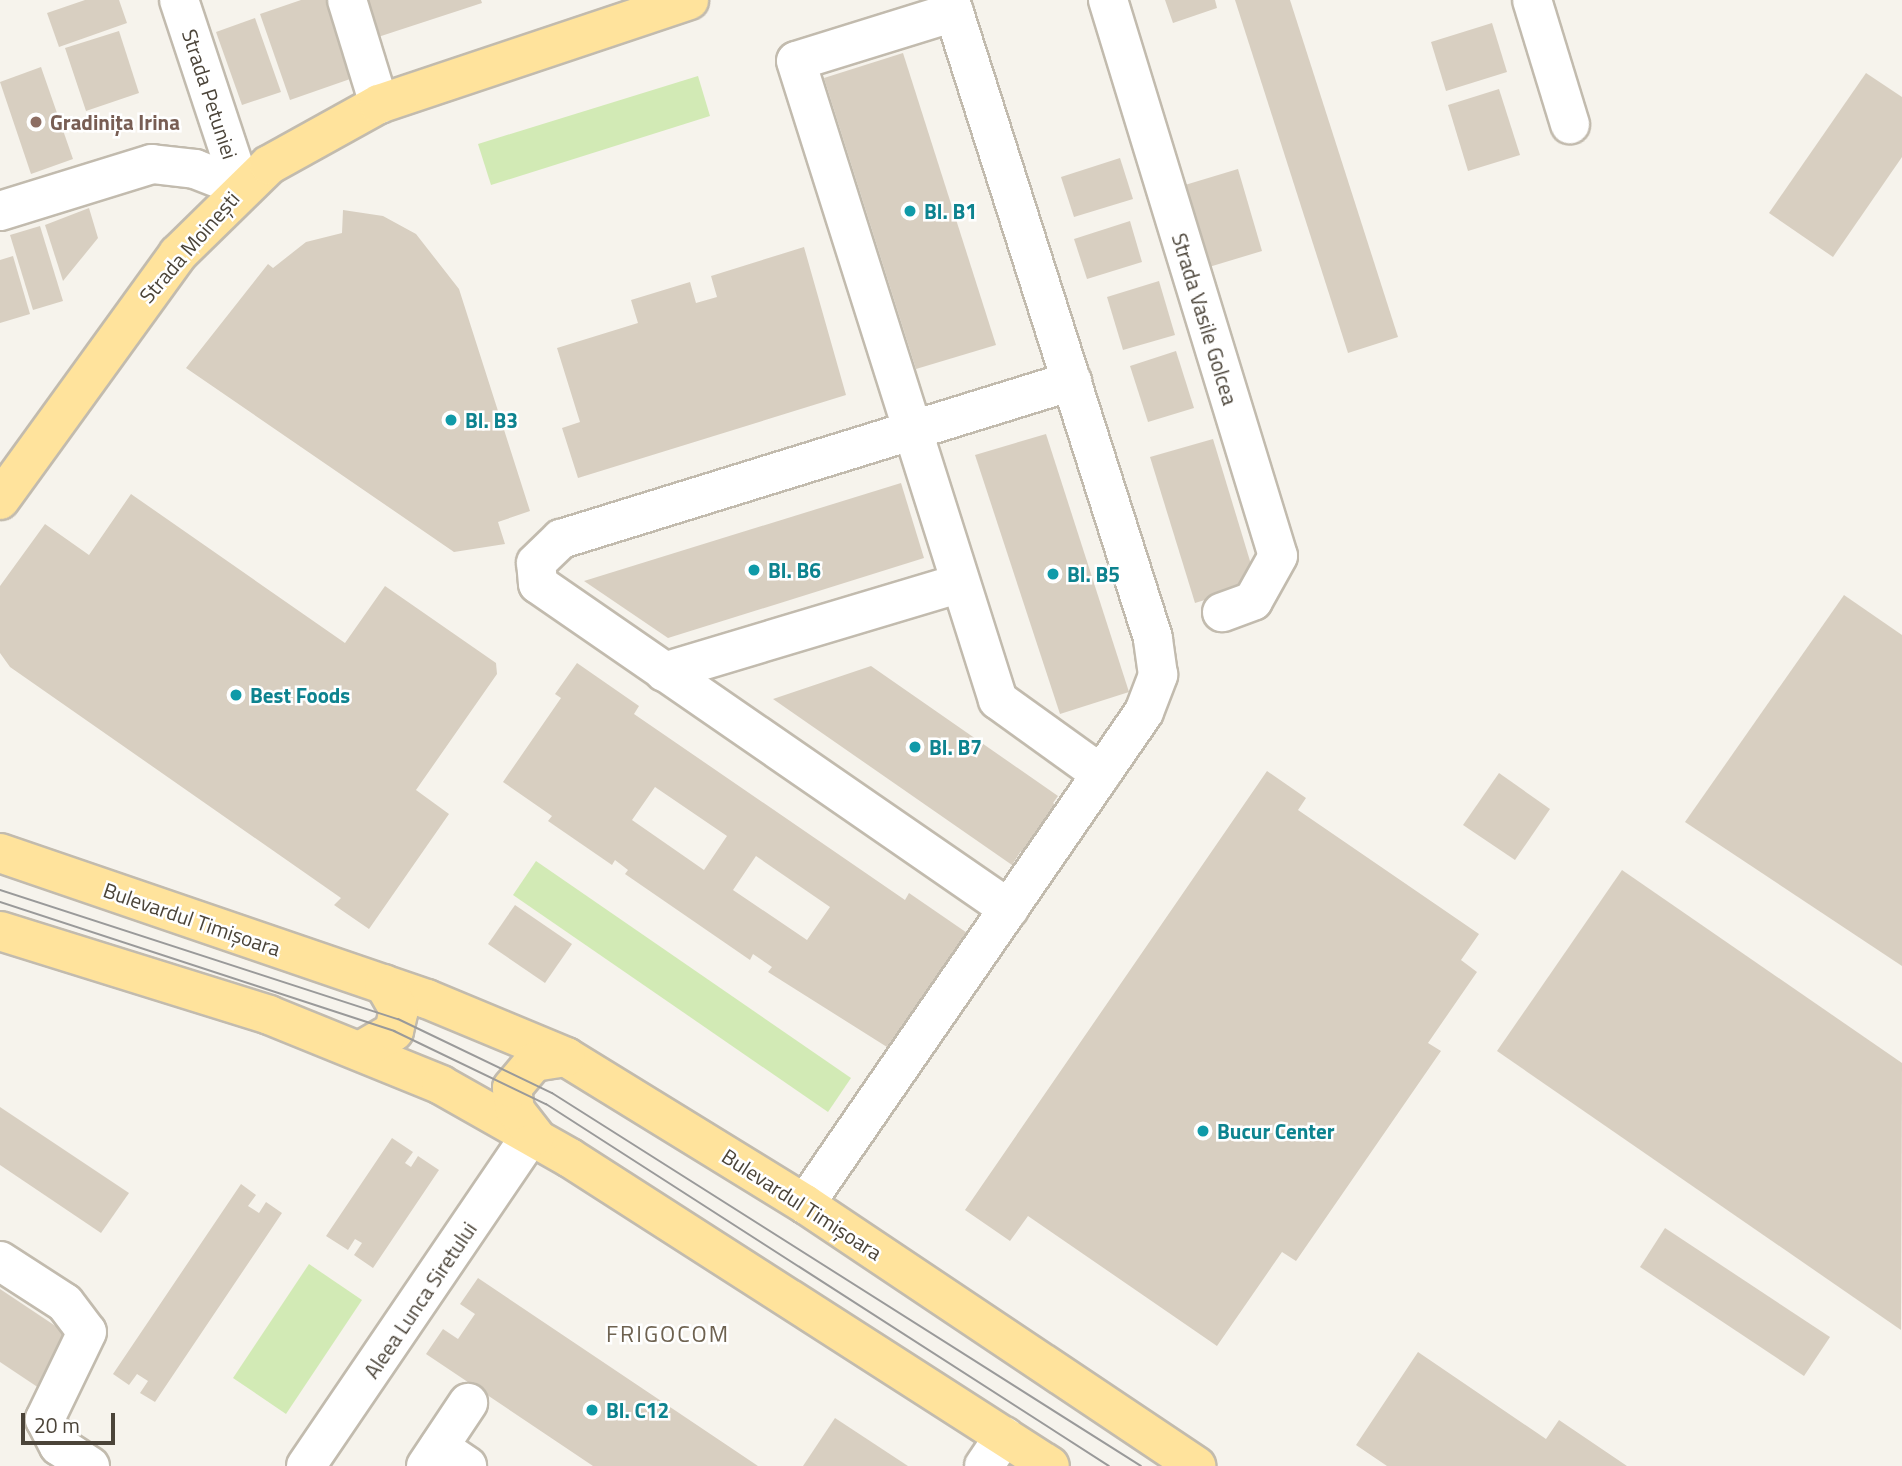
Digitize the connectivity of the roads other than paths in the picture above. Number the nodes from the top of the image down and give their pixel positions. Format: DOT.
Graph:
graph roads {
  1 [pos="179,0"];
  2 [pos="347,0"];
  3 [pos="689,0"];
  4 [pos="1108,0"];
  5 [pos="1532,0"];
  6 [pos="952,6"];
  7 [pos="379,103"];
  8 [pos="1570,124"];
  9 [pos="240,187"];
  10 [pos="0,211"];
  11 [pos="1072,381"];
  12 [pos="912,430"];
  13 [pos="0,500"];
  14 [pos="960,583"];
  15 [pos="1222,612"];
  16 [pos="664,672"];
  17 [pos="1101,774"];
  18 [pos="0,853"];
  19 [pos="1009,909"];
  20 [pos="0,931"];
  21 [pos="384,984"];
  22 [pos="360,1051"];
  23 [pos="566,1057"];
  24 [pos="532,1134"];
  25 [pos="805,1204"];
  26 [pos="0,1261"];
  27 [pos="468,1403"];
  28 [pos="994,1451"];
  29 [pos="444,1460"];
  30 [pos="90,1466"];
  31 [pos="306,1466"];
  32 [pos="1050,1466"];
  33 [pos="1197,1466"];
  1 -- 9 [label="street, Strada Petuniei"];
  2 -- 7 [label="street"];
  3 -- 7 [label="main road, Strada Moinești"];
  4 -- 15 [label="street, Strada Vasile Golcea"];
  5 -- 8 [label="street"];
  6 -- 11 [label="street"];
  6 -- 12 [label="street"];
  7 -- 9 [label="main road, Strada Moinești"];
  9 -- 10 [label="street"];
  9 -- 13 [label="main road, Strada Moinești"];
  11 -- 12 [label="street"];
  11 -- 17 [label="street"];
  12 -- 14 [label="street"];
  12 -- 16 [label="street"];
  14 -- 16 [label="street"];
  14 -- 17 [label="street"];
  16 -- 19 [label="street"];
  17 -- 19 [label="street"];
  18 -- 21 [label="main road, Bulevardul Timișoara"];
  19 -- 25 [label="street"];
  20 -- 22 [label="main road"];
  21 -- 22 [label="main road"];
  21 -- 23 [label="main road, Bulevardul Timișoara"];
  22 -- 24 [label="main road"];
  23 -- 24 [label="main road"];
  23 -- 25 [label="main road, Bulevardul Timișoara"];
  24 -- 28 [label="main road"];
  24 -- 31 [label="street, Aleea Lunca Siretului"];
  25 -- 33 [label="main road, Bulevardul Timișoara"];
  26 -- 30 [label="street"];
  27 -- 29 [label="street"];
  28 -- 32 [label="main road"];
}
